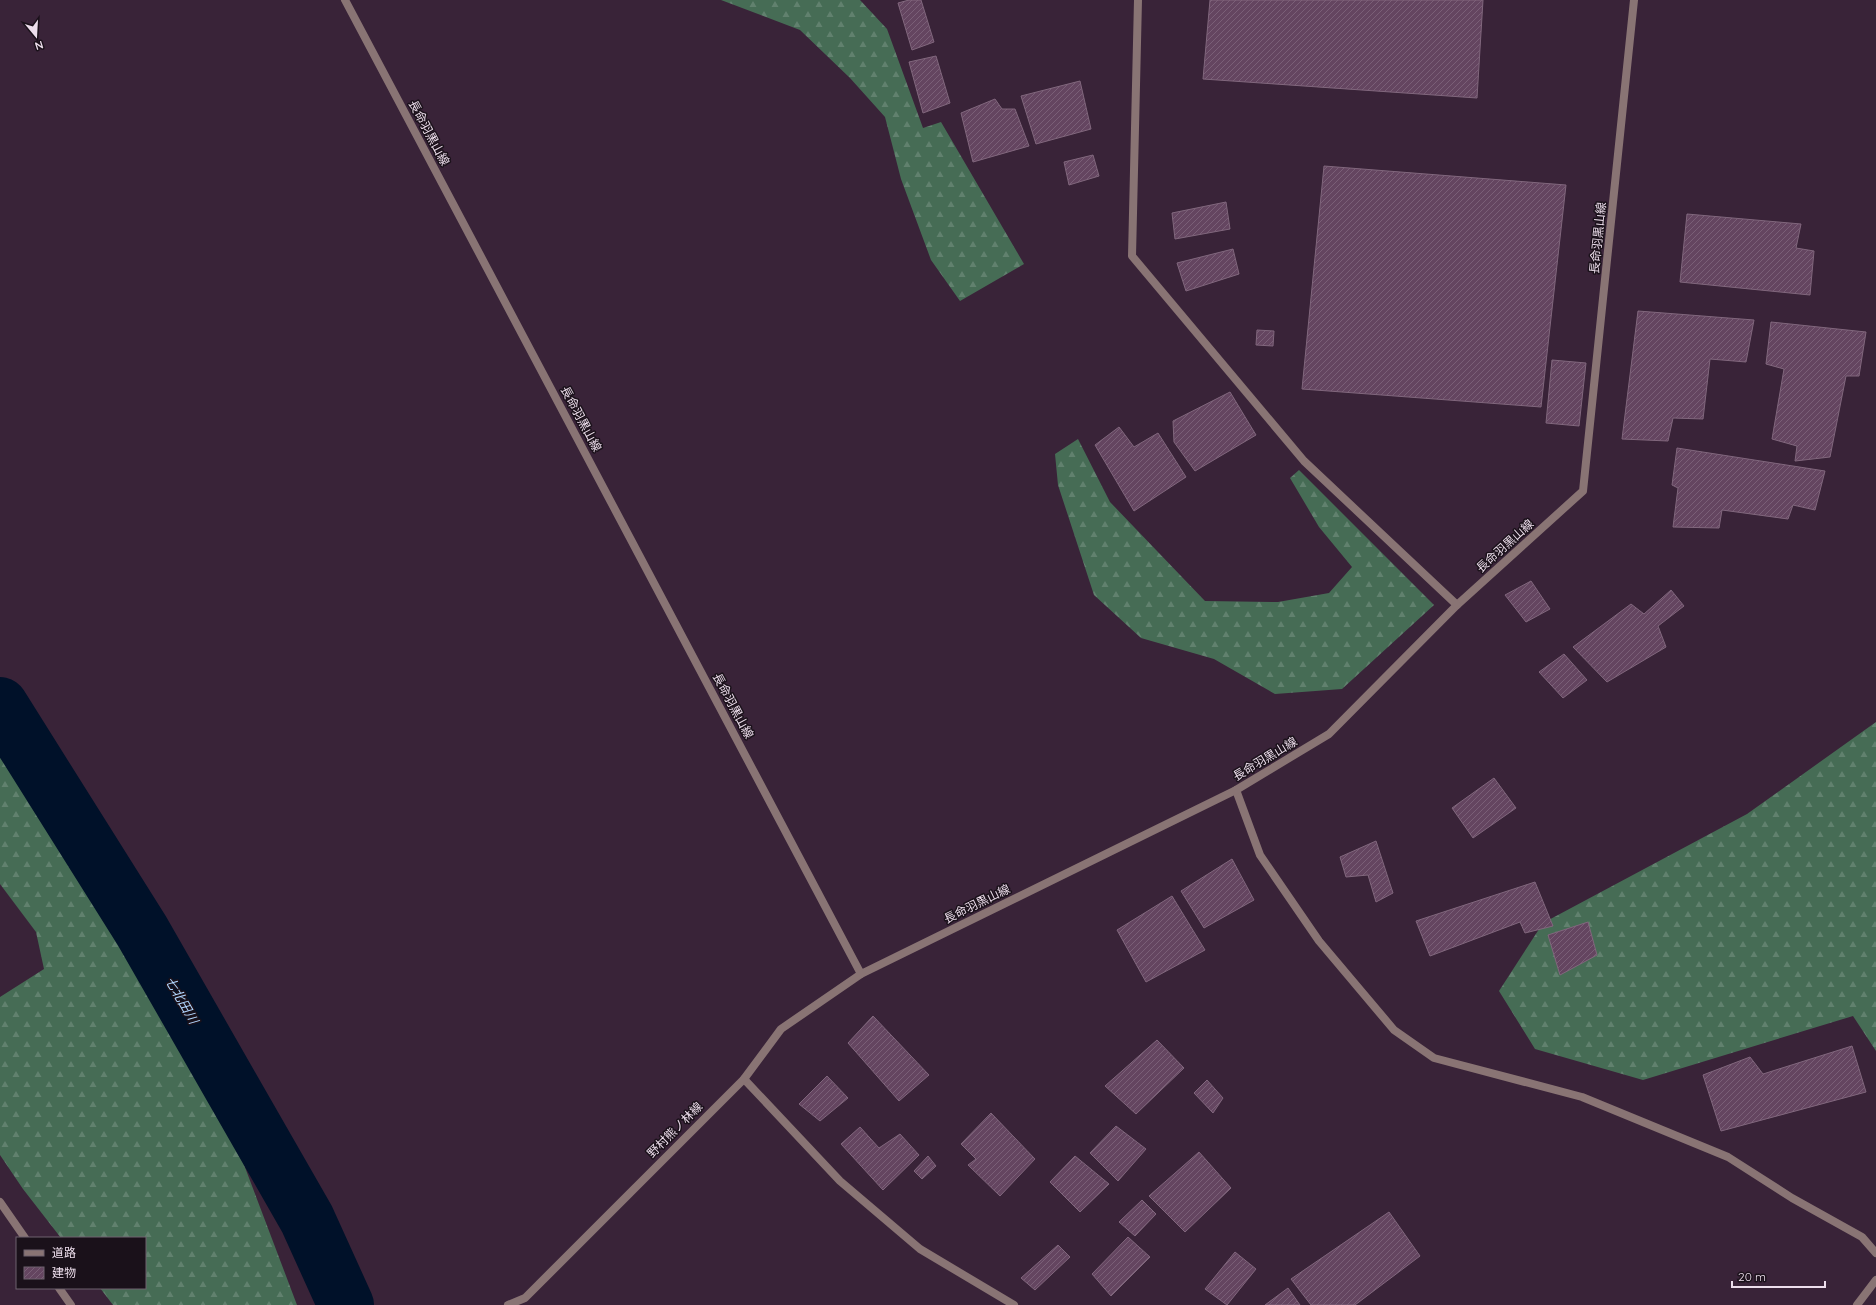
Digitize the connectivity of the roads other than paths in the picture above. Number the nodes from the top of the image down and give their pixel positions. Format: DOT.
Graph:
graph roads {
  1 [pos="345,0"];
  2 [pos="1138,0"];
  3 [pos="1634,0"];
  4 [pos="1457,605"];
  5 [pos="1236,790"];
  6 [pos="861,974"];
  7 [pos="744,1079"];
  8 [pos="0,1202"];
  9 [pos="24,1237"];
  10 [pos="1876,1253"];
  11 [pos="1876,1280"];
  12 [pos="61,1289"];
  13 [pos="526,1301"];
  14 [pos="71,1305"];
  15 [pos="508,1305"];
  16 [pos="1014,1305"];
  17 [pos="1857,1305"];
  1 -- 6 [label="street, 長命羽黒山線"];
  2 -- 4 [label="street"];
  3 -- 4 [label="street, 長命羽黒山線"];
  4 -- 5 [label="street, 長命羽黒山線"];
  5 -- 6 [label="street, 長命羽黒山線"];
  5 -- 10 [label="street"];
  6 -- 7 [label="street, 野村熊ノ林線"];
  7 -- 13 [label="street, 野村熊ノ林線"];
  7 -- 16 [label="street"];
  8 -- 9 [label="street"];
  11 -- 17 [label="street"];
  12 -- 14 [label="street"];
  13 -- 15 [label="street, 野村熊ノ林線"];
}
